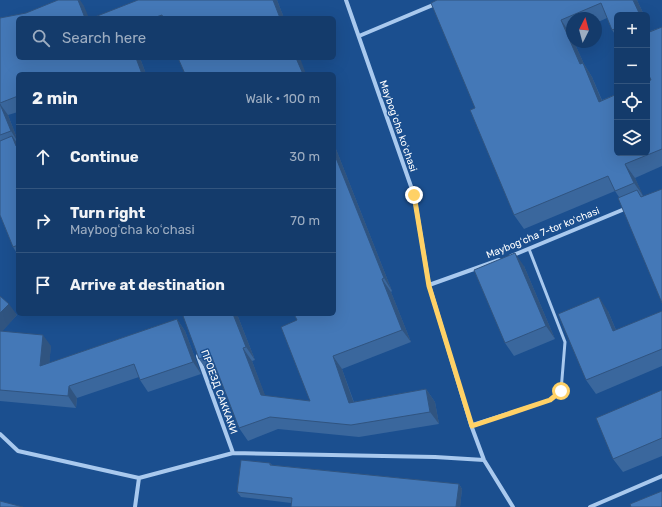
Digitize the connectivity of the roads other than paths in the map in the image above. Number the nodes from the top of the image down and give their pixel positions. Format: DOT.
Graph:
graph roads {
  1 [pos="346,0"];
  2 [pos="446,0"];
  3 [pos="359,36"];
  4 [pos="634,205"];
  5 [pos="528,249"];
  6 [pos="429,286"];
  7 [pos="196,351"];
  8 [pos="472,426"];
  9 [pos="0,434"];
  10 [pos="233,454"];
  11 [pos="484,460"];
  12 [pos="662,476"];
  13 [pos="139,478"];
  14 [pos="136,507"];
  15 [pos="513,507"];
  16 [pos="590,507"];
  1 -- 3 [label="street, Maybogʻcha koʻchasi"];
  2 -- 3 [label="street"];
  3 -- 6 [label="street, Maybogʻcha koʻchasi"];
  4 -- 5 [label="street, Maybogʻcha 7-tor koʻchasi"];
  5 -- 6 [label="street, Maybogʻcha 7-tor koʻchasi"];
  5 -- 8 [label="lane"];
  6 -- 8 [label="street, Maybogʻcha koʻchasi"];
  7 -- 10 [label="street, ПРОЕЗД САККАКИ"];
  8 -- 11 [label="street, Maybogʻcha koʻchasi"];
  9 -- 13 [label="street"];
  10 -- 11 [label="street"];
  10 -- 13 [label="street"];
  11 -- 15 [label="street, Maybogʻcha koʻchasi"];
  12 -- 16 [label="street"];
  13 -- 14 [label="street"];
}
